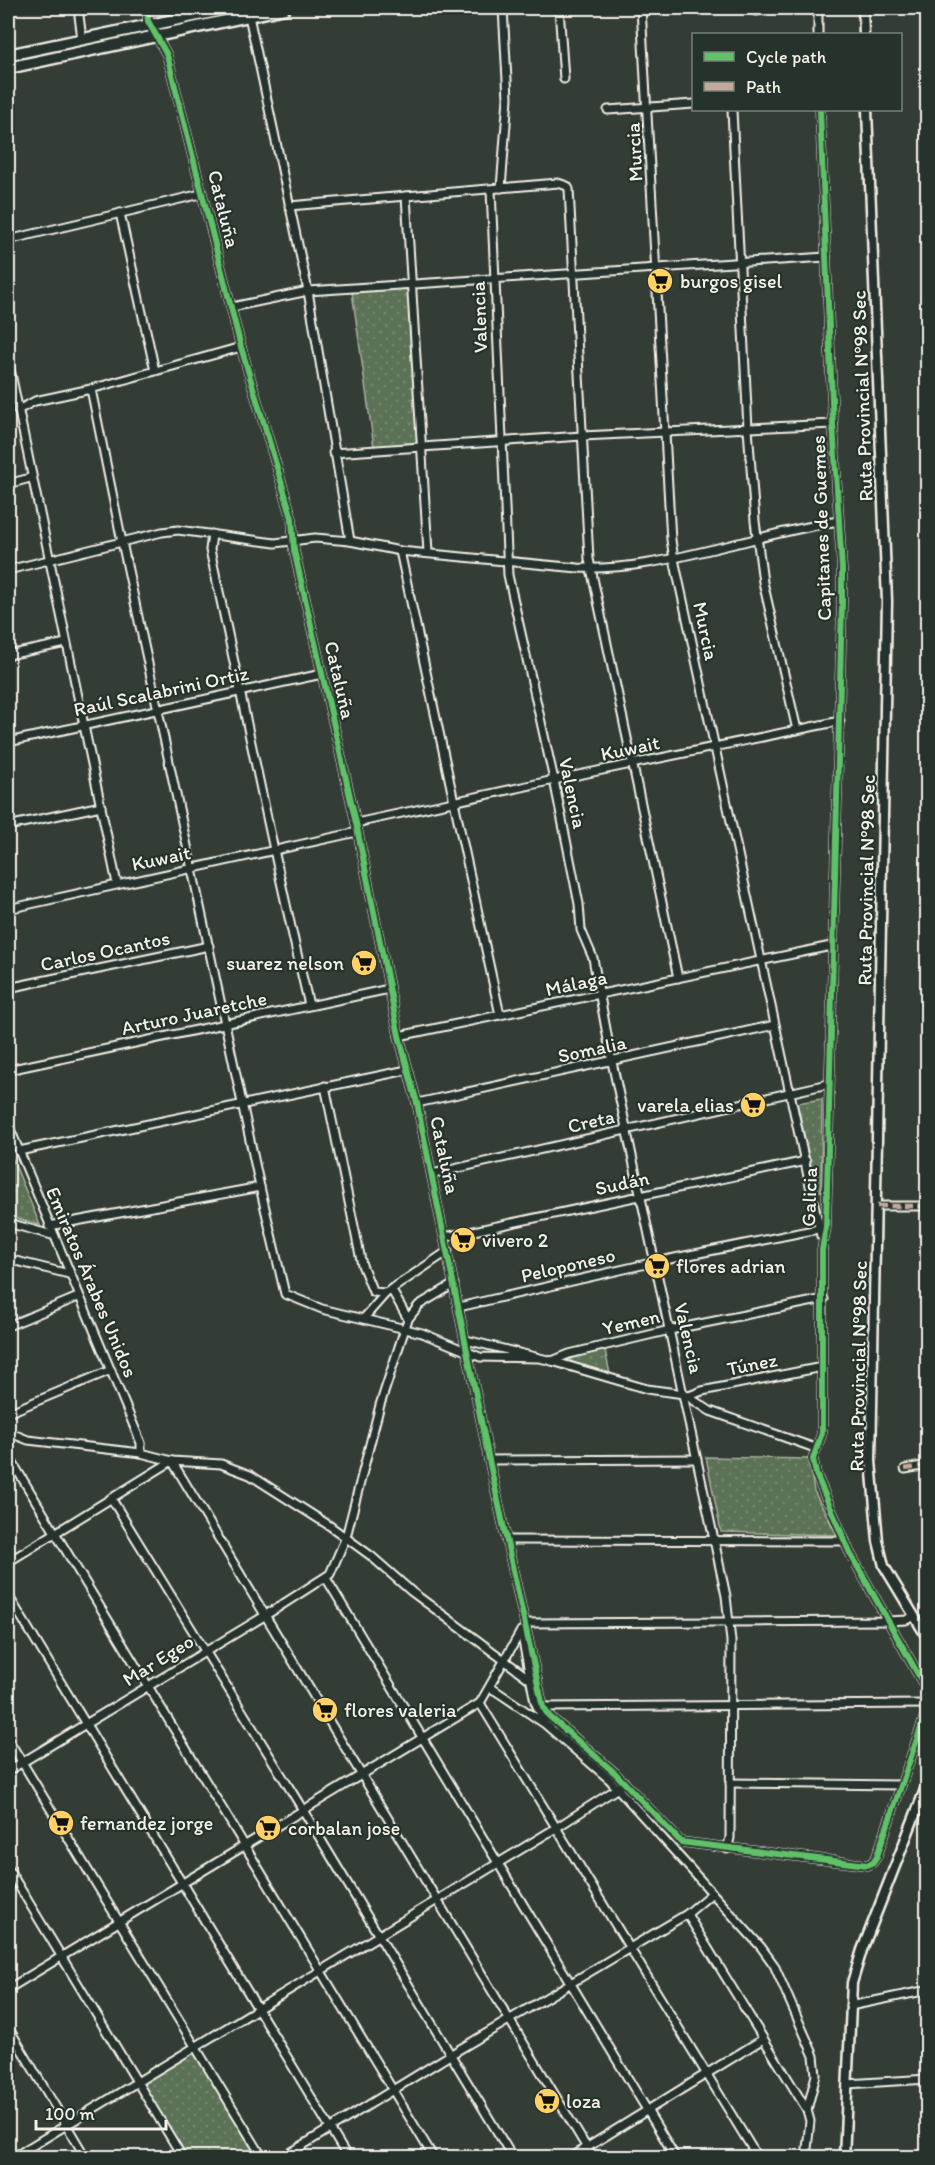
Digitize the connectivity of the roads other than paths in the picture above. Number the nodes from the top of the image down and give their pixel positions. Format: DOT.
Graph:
graph roads {
  1 [pos="78,8"];
  2 [pos="147,8"];
  3 [pos="231,8"];
  4 [pos="285,8"];
  5 [pos="503,8"];
  6 [pos="559,8"];
  7 [pos="641,8"];
  8 [pos="748,8"];
  9 [pos="773,8"];
  10 [pos="818,8"];
  11 [pos="863,8"];
  12 [pos="249,16"];
  13 [pos="150,25"];
  14 [pos="818,33"];
  15 [pos="864,33"];
  16 [pos="157,36"];
  17 [pos="82,39"];
  18 [pos="8,55"];
  19 [pos="8,68"];
  20 [pos="564,79"];
  21 [pos="692,104"];
  22 [pos="648,108"];
  23 [pos="608,110"];
  24 [pos="732,111"];
  25 [pos="820,111"];
  26 [pos="867,111"];
  27 [pos="501,188"];
  28 [pos="491,190"];
  29 [pos="201,194"];
  30 [pos="406,196"];
  31 [pos="289,206"];
  32 [pos="120,213"];
  33 [pos="8,240"];
  34 [pos="826,257"];
  35 [pos="741,264"];
  36 [pos="656,269"];
  37 [pos="573,274"];
  38 [pos="494,280"];
  39 [pos="411,285"];
  40 [pos="308,291"];
  41 [pos="232,307"];
  42 [pos="241,347"];
  43 [pos="8,359"];
  44 [pos="155,371"];
  45 [pos="91,389"];
  46 [pos="18,410"];
  47 [pos="833,424"];
  48 [pos="748,429"];
  49 [pos="665,432"];
  50 [pos="582,436"];
  51 [pos="501,441"];
  52 [pos="421,446"];
  53 [pos="333,453"];
  54 [pos="30,478"];
  55 [pos="8,483"];
  56 [pos="838,521"];
  57 [pos="212,534"];
  58 [pos="757,538"];
  59 [pos="293,541"];
  60 [pos="350,541"];
  61 [pos="122,542"];
  62 [pos="400,550"];
  63 [pos="428,552"];
  64 [pos="674,559"];
  65 [pos="49,561"];
  66 [pos="507,561"];
  67 [pos="592,569"];
  68 [pos="8,570"];
  69 [pos="66,643"];
  70 [pos="8,656"];
  71 [pos="322,674"];
  72 [pos="241,691"];
  73 [pos="159,709"];
  74 [pos="840,721"];
  75 [pos="85,725"];
  76 [pos="797,730"];
  77 [pos="8,742"];
  78 [pos="715,746"];
  79 [pos="634,765"];
  80 [pos="554,780"];
  81 [pos="454,802"];
  82 [pos="101,807"];
  83 [pos="356,824"];
  84 [pos="8,826"];
  85 [pos="357,832"];
  86 [pos="273,850"];
  87 [pos="192,868"];
  88 [pos="117,884"];
  89 [pos="8,909"];
  90 [pos="209,946"];
  91 [pos="831,946"];
  92 [pos="760,960"];
  93 [pos="678,978"];
  94 [pos="8,988"];
  95 [pos="388,989"];
  96 [pos="598,995"];
  97 [pos="309,1005"];
  98 [pos="500,1016"];
  99 [pos="225,1023"];
  100 [pos="775,1025"];
  101 [pos="399,1036"];
  102 [pos="612,1062"];
  103 [pos="8,1070"];
  104 [pos="407,1070"];
  105 [pos="828,1084"];
  106 [pos="325,1086"];
  107 [pos="790,1093"];
  108 [pos="417,1103"];
  109 [pos="242,1105"];
  110 [pos="8,1124"];
  111 [pos="627,1130"];
  112 [pos="19,1151"];
  113 [pos="806,1161"];
  114 [pos="432,1174"];
  115 [pos="260,1186"];
  116 [pos="640,1196"];
  117 [pos="877,1206"];
  118 [pos="927,1206"];
  119 [pos="8,1223"];
  120 [pos="49,1226"];
  121 [pos="823,1228"];
  122 [pos="52,1235"];
  123 [pos="445,1237"];
  124 [pos="448,1251"];
  125 [pos="8,1259"];
  126 [pos="655,1262"];
  127 [pos="69,1274"];
  128 [pos="454,1284"];
  129 [pos="388,1291"];
  130 [pos="78,1297"];
  131 [pos="824,1299"];
  132 [pos="459,1307"];
  133 [pos="364,1318"];
  134 [pos="408,1319"];
  135 [pos="8,1326"];
  136 [pos="406,1330"];
  137 [pos="670,1330"];
  138 [pos="466,1340"];
  139 [pos="468,1352"];
  140 [pos="538,1358"];
  141 [pos="552,1361"];
  142 [pos="822,1367"];
  143 [pos="111,1370"];
  144 [pos="687,1395"];
  145 [pos="8,1413"];
  146 [pos="8,1432"];
  147 [pos="815,1448"];
  148 [pos="141,1453"];
  149 [pos="8,1455"];
  150 [pos="489,1460"];
  151 [pos="697,1460"];
  152 [pos="171,1461"];
  153 [pos="927,1465"];
  154 [pos="905,1469"];
  155 [pos="111,1498"];
  156 [pos="55,1532"];
  157 [pos="346,1538"];
  158 [pos="507,1540"];
  159 [pos="714,1540"];
  160 [pos="845,1540"];
  161 [pos="8,1562"];
  162 [pos="326,1578"];
  163 [pos="8,1595"];
  164 [pos="266,1616"];
  165 [pos="913,1617"];
  166 [pos="888,1621"];
  167 [pos="730,1622"];
  168 [pos="524,1627"];
  169 [pos="927,1639"];
  170 [pos="205,1650"];
  171 [pos="503,1660"];
  172 [pos="531,1680"];
  173 [pos="148,1686"];
  174 [pos="490,1688"];
  175 [pos="480,1703"];
  176 [pos="927,1704"];
  177 [pos="730,1705"];
  178 [pos="543,1707"];
  179 [pos="86,1724"];
  180 [pos="545,1724"];
  181 [pos="8,1739"];
  182 [pos="422,1739"];
  183 [pos="21,1762"];
  184 [pos="8,1771"];
  185 [pos="362,1774"];
  186 [pos="624,1782"];
  187 [pos="927,1782"];
  188 [pos="730,1783"];
  189 [pos="901,1785"];
  190 [pos="618,1788"];
  191 [pos="303,1810"];
  192 [pos="556,1828"];
  193 [pos="681,1842"];
  194 [pos="245,1846"];
  195 [pos="672,1849"];
  196 [pos="727,1849"];
  197 [pos="498,1864"];
  198 [pos="8,1868"];
  199 [pos="182,1883"];
  200 [pos="712,1893"];
  201 [pos="438,1900"];
  202 [pos="687,1914"];
  203 [pos="118,1921"];
  204 [pos="378,1936"];
  205 [pos="629,1949"];
  206 [pos="61,1956"];
  207 [pos="320,1971"];
  208 [pos="572,1984"];
  209 [pos="8,1989"];
  210 [pos="927,1990"];
  211 [pos="850,2006"];
  212 [pos="258,2009"];
  213 [pos="510,2019"];
  214 [pos="8,2027"];
  215 [pos="763,2039"];
  216 [pos="196,2046"];
  217 [pos="450,2055"];
  218 [pos="706,2074"];
  219 [pos="927,2079"];
  220 [pos="137,2082"];
  221 [pos="848,2084"];
  222 [pos="393,2090"];
  223 [pos="646,2110"];
  224 [pos="807,2110"];
  225 [pos="67,2125"];
  226 [pos="330,2128"];
  227 [pos="587,2147"];
  228 [pos="12,2157"];
  229 [pos="86,2157"];
  230 [pos="183,2157"];
  231 [pos="263,2157"];
  232 [pos="282,2157"];
  233 [pos="348,2157"];
  234 [pos="434,2157"];
  235 [pos="513,2157"];
  236 [pos="570,2157"];
  237 [pos="593,2157"];
  238 [pos="676,2157"];
  239 [pos="758,2157"];
  240 [pos="806,2157"];
  241 [pos="844,2157"];
  1 -- 17 [label="street"];
  2 -- 13 [label="street"];
  3 -- 13 [label="main road"];
  4 -- 12 [label="main road"];
  5 -- 27 [label="street"];
  6 -- 20 [label="street"];
  7 -- 22 [label="street, Murcia"];
  8 -- 9 [label="street"];
  10 -- 14 [label="street"];
  11 -- 15 [label="street"];
  12 -- 16 [label="main road"];
  12 -- 31 [label="street"];
  13 -- 16 [label="street, Cataluña"];
  13 -- 17 [label="main road"];
  16 -- 19 [label="main road"];
  16 -- 29 [label="street, Cataluña"];
  17 -- 18 [label="main road"];
  21 -- 22 [label="street"];
  22 -- 23 [label="street"];
  22 -- 36 [label="street, Murcia"];
  24 -- 35 [label="street"];
  25 -- 34 [label="street, Capitanes de Guemes"];
  26 -- 117 [label="street, Ruta Provincial Nº98 Sec"];
  27 -- 28 [label="street"];
  27 -- 37 [label="street"];
  28 -- 30 [label="street"];
  28 -- 38 [label="street, Valencia"];
  29 -- 32 [label="street"];
  29 -- 41 [label="street, Cataluña"];
  30 -- 31 [label="street"];
  30 -- 39 [label="street"];
  31 -- 40 [label="street"];
  32 -- 33 [label="street"];
  32 -- 44 [label="street"];
  34 -- 35 [label="street"];
  34 -- 47 [label="street, Capitanes de Guemes"];
  35 -- 36 [label="street"];
  35 -- 48 [label="street"];
  36 -- 37 [label="street"];
  36 -- 49 [label="street, Murcia"];
  37 -- 38 [label="street"];
  37 -- 50 [label="street"];
  38 -- 39 [label="street"];
  38 -- 51 [label="street, Valencia"];
  39 -- 40 [label="street"];
  39 -- 52 [label="street"];
  40 -- 41 [label="street"];
  40 -- 53 [label="street"];
  41 -- 42 [label="street, Cataluña"];
  42 -- 44 [label="street"];
  42 -- 59 [label="street, Cataluña"];
  43 -- 46 [label="street"];
  44 -- 45 [label="street"];
  45 -- 46 [label="street"];
  45 -- 61 [label="street"];
  46 -- 54 [label="street"];
  47 -- 48 [label="street"];
  47 -- 56 [label="street, Capitanes de Guemes"];
  48 -- 49 [label="street"];
  48 -- 58 [label="street"];
  49 -- 50 [label="street"];
  49 -- 64 [label="street, Murcia"];
  50 -- 51 [label="street"];
  50 -- 67 [label="street"];
  51 -- 52 [label="street"];
  51 -- 66 [label="street, Valencia"];
  52 -- 53 [label="street"];
  52 -- 63 [label="street"];
  53 -- 60 [label="street"];
  54 -- 55 [label="street"];
  54 -- 65 [label="street"];
  56 -- 58 [label="street"];
  56 -- 74 [label="street, Capitanes de Guemes"];
  57 -- 59 [label="street"];
  57 -- 61 [label="street"];
  57 -- 72 [label="street"];
  58 -- 64 [label="street"];
  58 -- 76 [label="street"];
  59 -- 60 [label="street"];
  59 -- 71 [label="street, Cataluña"];
  60 -- 62 [label="street"];
  61 -- 65 [label="street"];
  61 -- 73 [label="street"];
  62 -- 63 [label="street"];
  62 -- 81 [label="street"];
  63 -- 66 [label="street"];
  64 -- 67 [label="street"];
  64 -- 78 [label="street, Murcia"];
  65 -- 68 [label="street"];
  65 -- 69 [label="street"];
  66 -- 67 [label="street"];
  66 -- 80 [label="street, Valencia"];
  67 -- 79 [label="street"];
  69 -- 70 [label="street"];
  69 -- 75 [label="street"];
  71 -- 72 [label="street, Raúl Scalabrini Ortiz"];
  71 -- 83 [label="street, Cataluña"];
  72 -- 73 [label="street, Raúl Scalabrini Ortiz"];
  72 -- 86 [label="street"];
  73 -- 75 [label="street, Raúl Scalabrini Ortiz"];
  73 -- 87 [label="street"];
  74 -- 76 [label="street, Kuwait"];
  74 -- 91 [label="street, Capitanes de Guemes"];
  75 -- 77 [label="street, Raúl Scalabrini Ortiz"];
  75 -- 82 [label="street"];
  76 -- 78 [label="street, Kuwait"];
  78 -- 79 [label="street, Kuwait"];
  78 -- 92 [label="street, Murcia"];
  79 -- 80 [label="street, Kuwait"];
  79 -- 93 [label="street"];
  80 -- 81 [label="street, Kuwait"];
  80 -- 96 [label="street, Valencia"];
  81 -- 83 [label="street, Kuwait"];
  81 -- 98 [label="street"];
  82 -- 84 [label="street"];
  82 -- 88 [label="street"];
  83 -- 85 [label="street, Cataluña"];
  85 -- 86 [label="street, Kuwait"];
  85 -- 95 [label="street, Cataluña"];
  86 -- 87 [label="street, Kuwait"];
  86 -- 97 [label="street"];
  87 -- 88 [label="street, Kuwait"];
  87 -- 90 [label="street"];
  88 -- 89 [label="street, Kuwait"];
  90 -- 94 [label="street, Carlos Ocantos"];
  90 -- 99 [label="street"];
  91 -- 92 [label="street, Málaga"];
  91 -- 105 [label="street, Galicia"];
  92 -- 93 [label="street, Málaga"];
  92 -- 100 [label="street, Murcia"];
  93 -- 96 [label="street, Málaga"];
  95 -- 97 [label="street, Arturo Juaretche"];
  95 -- 101 [label="street, Cataluña"];
  96 -- 98 [label="street, Málaga"];
  96 -- 102 [label="street, Valencia"];
  97 -- 99 [label="street, Arturo Juaretche"];
  98 -- 101 [label="street, Málaga"];
  99 -- 103 [label="street, Arturo Juaretche"];
  99 -- 109 [label="street"];
  100 -- 102 [label="street, Somalia"];
  100 -- 107 [label="street, Murcia"];
  101 -- 104 [label="street, Cataluña"];
  102 -- 108 [label="street, Somalia"];
  102 -- 111 [label="street, Valencia"];
  104 -- 106 [label="street"];
  104 -- 108 [label="street, Cataluña"];
  105 -- 107 [label="street, Creta"];
  105 -- 121 [label="street, Galicia"];
  106 -- 109 [label="street"];
  106 -- 129 [label="street"];
  107 -- 111 [label="street, Creta"];
  107 -- 113 [label="street, Murcia"];
  108 -- 114 [label="street, Cataluña"];
  109 -- 112 [label="street"];
  109 -- 115 [label="street"];
  110 -- 112 [label="street, Emiratos Árabes Unidos"];
  111 -- 114 [label="street, Creta"];
  111 -- 116 [label="street, Valencia"];
  112 -- 120 [label="street, Emiratos Árabes Unidos"];
  113 -- 116 [label="street, Sudán"];
  113 -- 121 [label="street, Murcia"];
  114 -- 123 [label="street, Cataluña"];
  115 -- 120 [label="street"];
  115 -- 133 [label="street"];
  116 -- 123 [label="street, Sudán"];
  116 -- 126 [label="street, Valencia"];
  117 -- 118 [label="street"];
  117 -- 165 [label="street, Ruta Provincial Nº98 Sec"];
  119 -- 122 [label="street"];
  120 -- 122 [label="street, Emiratos Árabes Unidos"];
  121 -- 126 [label="street, Peloponeso"];
  121 -- 131 [label="street, Galicia"];
  122 -- 127 [label="street, Emiratos Árabes Unidos"];
  123 -- 124 [label="street, Cataluña"];
  124 -- 128 [label="street, Cataluña"];
  124 -- 129 [label="street"];
  125 -- 127 [label="street"];
  126 -- 132 [label="street, Peloponeso"];
  126 -- 137 [label="street, Valencia"];
  127 -- 130 [label="street, Emiratos Árabes Unidos"];
  128 -- 132 [label="street, Cataluña"];
  128 -- 134 [label="street"];
  129 -- 133 [label="street"];
  129 -- 134 [label="street"];
  130 -- 135 [label="street"];
  130 -- 143 [label="street, Emiratos Árabes Unidos"];
  131 -- 137 [label="street, Yemen"];
  131 -- 142 [label="street, Galicia"];
  132 -- 138 [label="street, Cataluña"];
  133 -- 136 [label="street"];
  134 -- 136 [label="street"];
  136 -- 139 [label="street"];
  136 -- 157 [label="street"];
  137 -- 141 [label="street, Yemen"];
  137 -- 144 [label="street, Valencia"];
  138 -- 139 [label="street, Cataluña"];
  138 -- 140 [label="street"];
  139 -- 140 [label="street"];
  139 -- 150 [label="street, Cataluña"];
  140 -- 141 [label="street"];
  141 -- 144 [label="street"];
  142 -- 144 [label="street, Túnez"];
  142 -- 147 [label="street, Galicia"];
  143 -- 145 [label="street"];
  143 -- 148 [label="street, Emiratos Árabes Unidos"];
  144 -- 147 [label="street"];
  144 -- 151 [label="street, Valencia"];
  146 -- 148 [label="street"];
  147 -- 160 [label="street, Galicia"];
  148 -- 152 [label="street"];
  149 -- 156 [label="street"];
  150 -- 151 [label="street"];
  150 -- 158 [label="street, Cataluña"];
  151 -- 159 [label="street, Valencia"];
  152 -- 155 [label="street"];
  152 -- 157 [label="street"];
  152 -- 164 [label="street"];
  153 -- 154 [label="street"];
  155 -- 156 [label="street"];
  155 -- 170 [label="street"];
  156 -- 161 [label="street"];
  156 -- 173 [label="street"];
  157 -- 162 [label="street"];
  157 -- 171 [label="street"];
  158 -- 159 [label="street"];
  158 -- 168 [label="street, Cataluña"];
  159 -- 160 [label="street"];
  159 -- 167 [label="street, Valencia"];
  160 -- 166 [label="street, Galicia"];
  162 -- 164 [label="street, Mar Egeo"];
  162 -- 182 [label="street"];
  163 -- 179 [label="street"];
  164 -- 170 [label="street, Mar Egeo"];
  164 -- 185 [label="street"];
  165 -- 166 [label="street"];
  165 -- 169 [label="street, Ruta Provincial Nº98 Sec"];
  166 -- 167 [label="street"];
  166 -- 176 [label="street, Galicia"];
  167 -- 168 [label="street"];
  167 -- 177 [label="street, Valencia"];
  168 -- 171 [label="street"];
  168 -- 172 [label="street"];
  168 -- 178 [label="street"];
  170 -- 173 [label="street, Mar Egeo"];
  170 -- 191 [label="street"];
  171 -- 172 [label="street"];
  171 -- 174 [label="street"];
  172 -- 180 [label="street"];
  173 -- 179 [label="street, Mar Egeo"];
  173 -- 194 [label="street"];
  174 -- 175 [label="street"];
  174 -- 180 [label="street"];
  175 -- 182 [label="street"];
  175 -- 192 [label="street"];
  176 -- 177 [label="street"];
  176 -- 189 [label="street"];
  177 -- 178 [label="street"];
  177 -- 188 [label="street, Valencia"];
  178 -- 186 [label="street"];
  179 -- 183 [label="street, Mar Egeo"];
  179 -- 199 [label="street"];
  180 -- 190 [label="street"];
  181 -- 183 [label="street"];
  182 -- 185 [label="street"];
  182 -- 197 [label="street"];
  183 -- 184 [label="street, Mar Egeo"];
  183 -- 203 [label="street"];
  185 -- 191 [label="street"];
  185 -- 201 [label="street"];
  186 -- 190 [label="street"];
  186 -- 193 [label="street"];
  187 -- 211 [label="street"];
  188 -- 189 [label="street"];
  188 -- 196 [label="street, Valencia"];
  189 -- 196 [label="street"];
  190 -- 192 [label="street"];
  190 -- 195 [label="street"];
  191 -- 194 [label="street"];
  191 -- 204 [label="street"];
  192 -- 197 [label="street"];
  192 -- 205 [label="street"];
  193 -- 195 [label="street"];
  193 -- 196 [label="street"];
  194 -- 199 [label="street"];
  194 -- 207 [label="street"];
  195 -- 200 [label="street"];
  197 -- 201 [label="street"];
  197 -- 208 [label="street"];
  198 -- 206 [label="street"];
  199 -- 203 [label="street"];
  199 -- 212 [label="street"];
  200 -- 202 [label="street"];
  200 -- 224 [label="street"];
  201 -- 204 [label="street"];
  201 -- 213 [label="street"];
  202 -- 205 [label="street"];
  202 -- 215 [label="street"];
  203 -- 206 [label="street"];
  203 -- 216 [label="street"];
  204 -- 207 [label="street"];
  204 -- 217 [label="street"];
  205 -- 208 [label="street"];
  205 -- 218 [label="street"];
  206 -- 209 [label="street"];
  206 -- 220 [label="street"];
  207 -- 212 [label="street"];
  207 -- 222 [label="street"];
  208 -- 213 [label="street"];
  208 -- 223 [label="street"];
  210 -- 211 [label="street"];
  211 -- 221 [label="street"];
  212 -- 216 [label="street"];
  212 -- 226 [label="street"];
  213 -- 217 [label="street"];
  213 -- 227 [label="street"];
  214 -- 225 [label="street"];
  215 -- 218 [label="street"];
  215 -- 224 [label="street"];
  216 -- 220 [label="street"];
  216 -- 231 [label="street"];
  217 -- 222 [label="street"];
  217 -- 235 [label="street"];
  218 -- 223 [label="street"];
  218 -- 239 [label="street"];
  219 -- 221 [label="street"];
  220 -- 225 [label="street"];
  220 -- 230 [label="street"];
  221 -- 241 [label="street"];
  222 -- 226 [label="street"];
  222 -- 234 [label="street"];
  223 -- 227 [label="street"];
  223 -- 238 [label="street"];
  224 -- 240 [label="street"];
  225 -- 228 [label="street"];
  225 -- 229 [label="street"];
  226 -- 232 [label="street"];
  226 -- 233 [label="street"];
  227 -- 236 [label="street"];
  227 -- 237 [label="street"];
}
